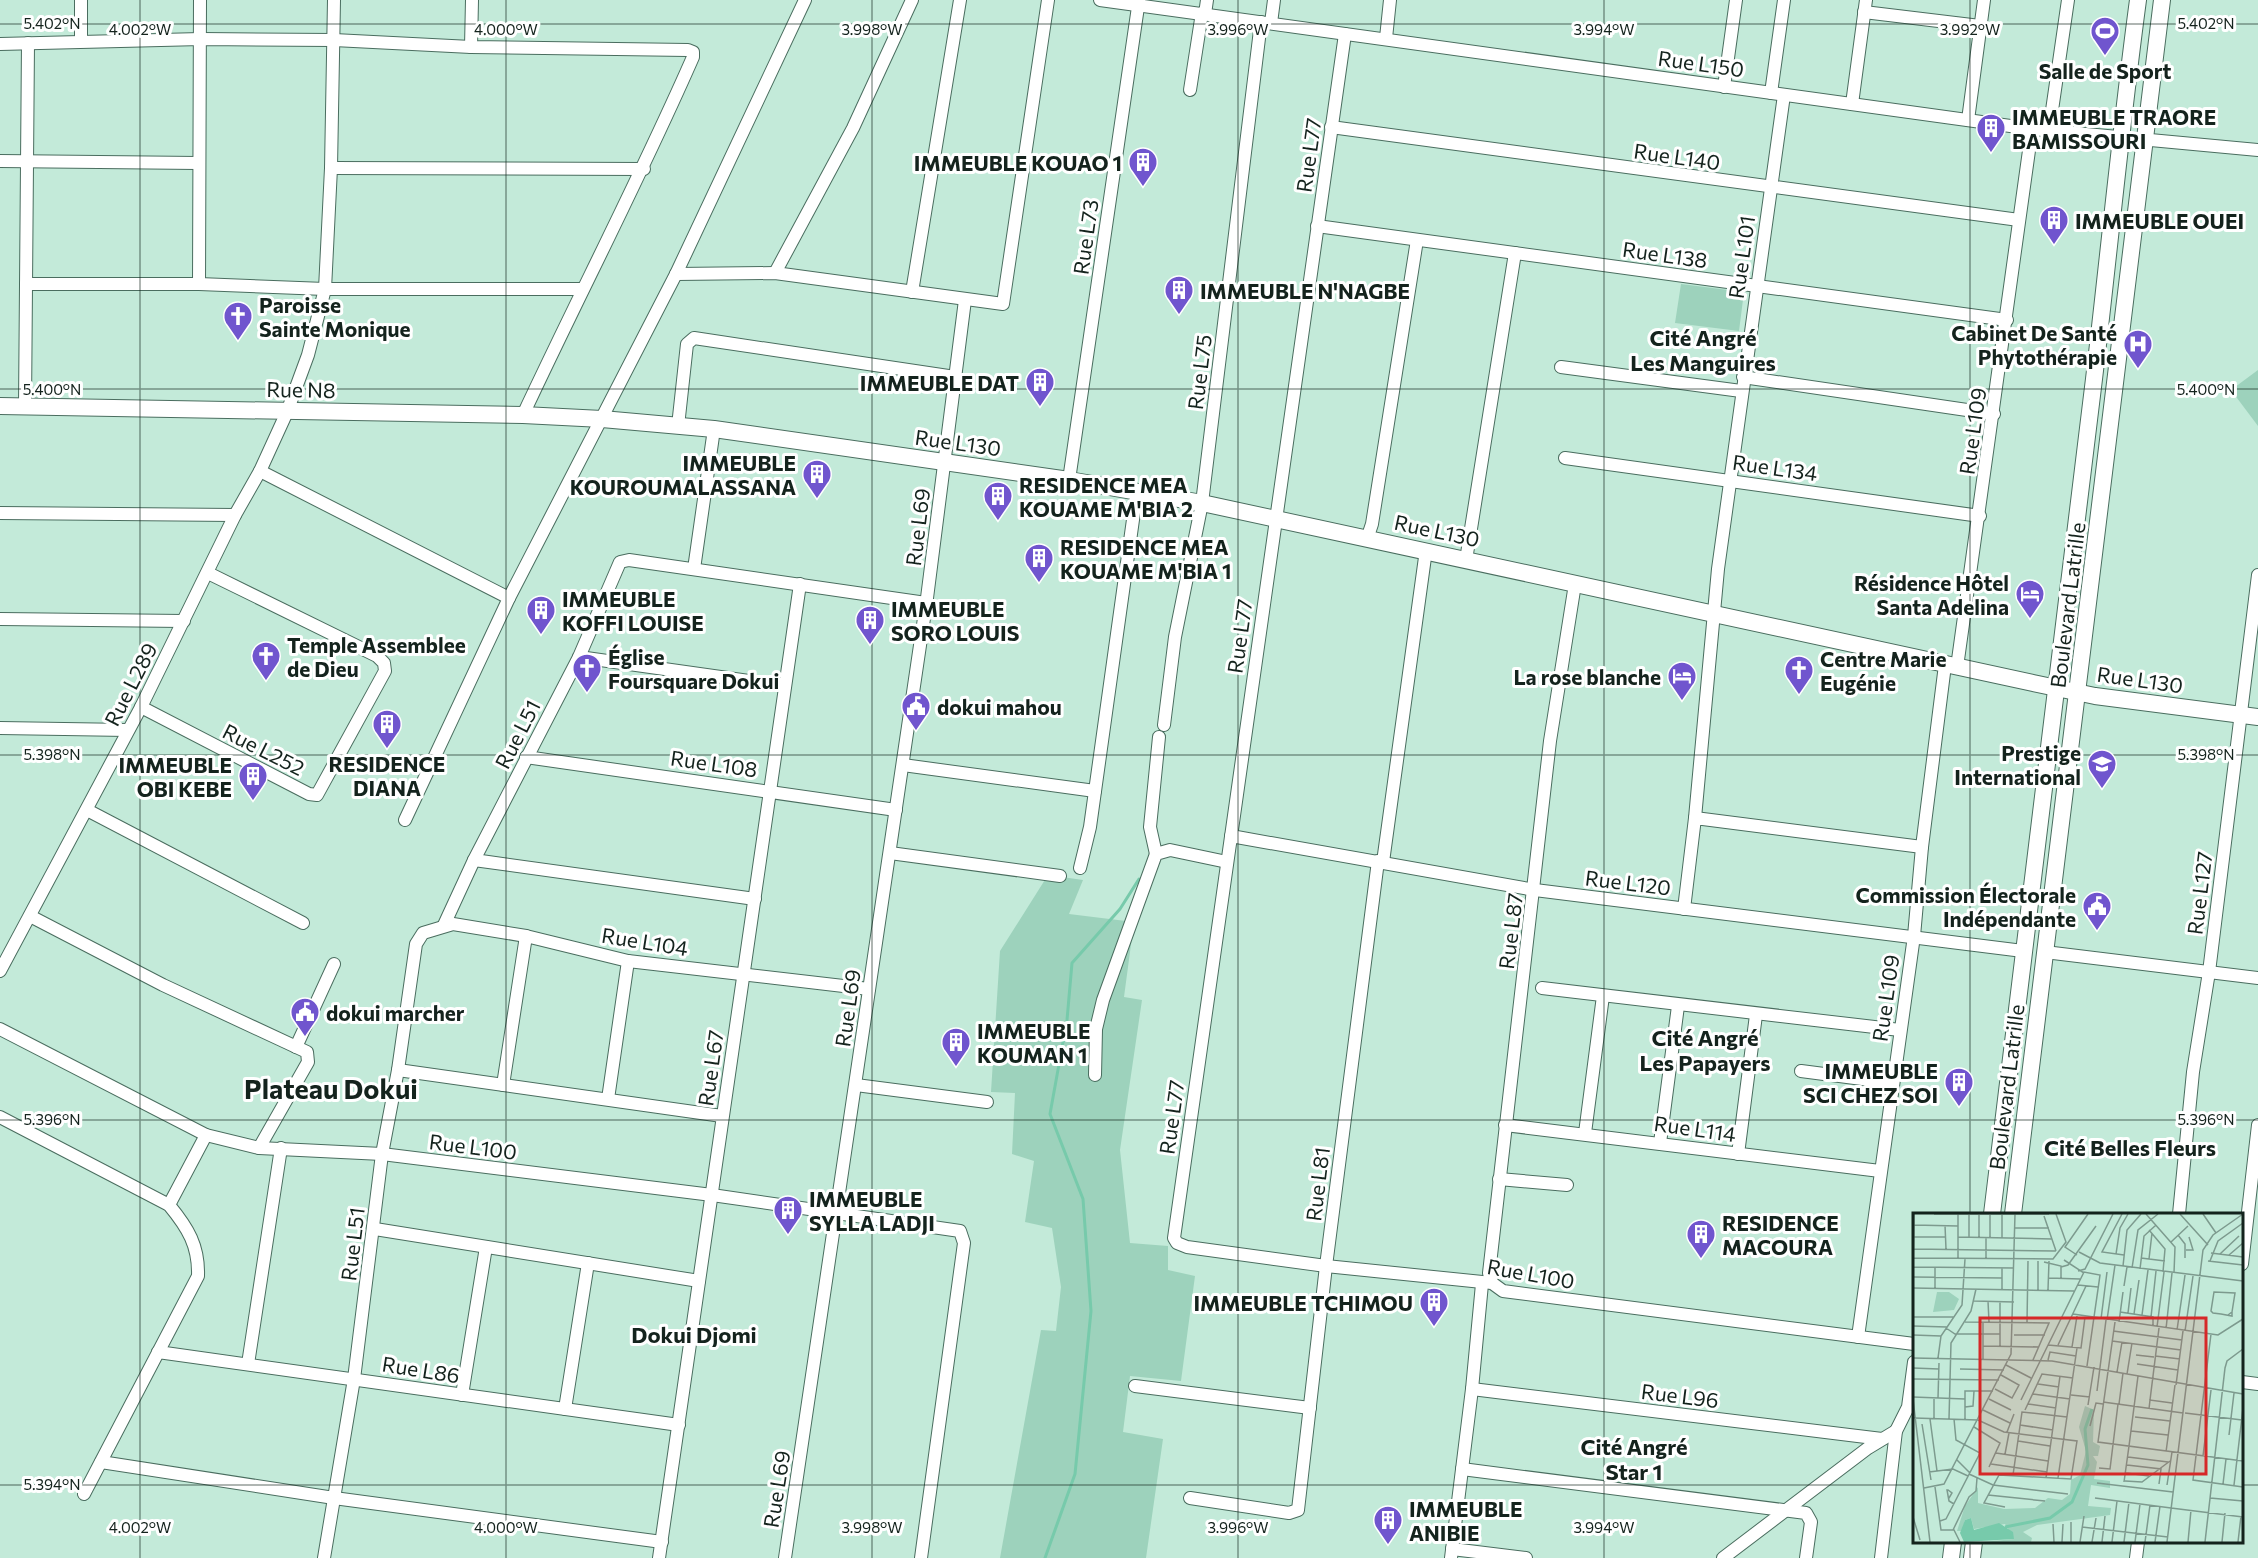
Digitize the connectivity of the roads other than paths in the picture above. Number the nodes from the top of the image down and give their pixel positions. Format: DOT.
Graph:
graph roads {
  1 [pos="81,0"];
  2 [pos="200,0"];
  3 [pos="334,0"];
  4 [pos="472,0"];
  5 [pos="805,0"];
  6 [pos="912,0"];
  7 [pos="960,0"];
  8 [pos="1048,0"];
  9 [pos="1100,0"];
  10 [pos="1207,0"];
  11 [pos="1274,0"];
  12 [pos="1390,0"];
  13 [pos="1736,0"];
  14 [pos="1784,0"];
  15 [pos="1984,0"];
  16 [pos="2068,0"];
  17 [pos="2138,0"];
  18 [pos="2162,0"];
  19 [pos="1139,3"];
  20 [pos="1865,6"];
  21 [pos="1204,13"];
  22 [pos="1266,22"];
  23 [pos="1980,26"];
  24 [pos="1345,34"];
  25 [pos="1386,38"];
  26 [pos="201,39"];
  27 [pos="334,40"];
  28 [pos="81,41"];
  29 [pos="0,44"];
  30 [pos="28,44"];
  31 [pos="471,47"];
  32 [pos="1724,87"];
  33 [pos="1190,90"];
  34 [pos="1771,93"];
  35 [pos="1784,95"];
  36 [pos="1852,105"];
  37 [pos="1968,120"];
  38 [pos="1331,127"];
  39 [pos="2032,129"];
  40 [pos="2049,131"];
  41 [pos="2120,138"];
  42 [pos="2145,139"];
  43 [pos="2258,150"];
  44 [pos="0,160"];
  45 [pos="29,161"];
  46 [pos="198,164"];
  47 [pos="331,168"];
  48 [pos="644,169"];
  49 [pos="1771,188"];
  50 [pos="2019,220"];
  51 [pos="1317,226"];
  52 [pos="1417,240"];
  53 [pos="1515,253"];
  54 [pos="775,273"];
  55 [pos="676,274"];
  56 [pos="26,284"];
  57 [pos="199,284"];
  58 [pos="1757,285"];
  59 [pos="325,289"];
  60 [pos="582,289"];
  61 [pos="912,292"];
  62 [pos="965,300"];
  63 [pos="2007,320"];
  64 [pos="1561,367"];
  65 [pos="955,377"];
  66 [pos="1743,377"];
  67 [pos="1741,391"];
  68 [pos="0,406"];
  69 [pos="25,407"];
  70 [pos="287,412"];
  71 [pos="1994,414"];
  72 [pos="523,415"];
  73 [pos="602,419"];
  74 [pos="678,426"];
  75 [pos="714,429"];
  76 [pos="1565,458"];
  77 [pos="945,463"];
  78 [pos="260,471"];
  79 [pos="1070,480"];
  80 [pos="1729,481"];
  81 [pos="1137,491"];
  82 [pos="1202,502"];
  83 [pos="0,513"];
  84 [pos="235,515"];
  85 [pos="1980,516"];
  86 [pos="1276,518"];
  87 [pos="1367,538"];
  88 [pos="1426,550"];
  89 [pos="1466,560"];
  90 [pos="694,569"];
  91 [pos="208,573"];
  92 [pos="2258,575"];
  93 [pos="800,584"];
  94 [pos="1575,584"];
  95 [pos="509,598"];
  96 [pos="926,603"];
  97 [pos="1715,615"];
  98 [pos="0,619"];
  99 [pos="184,621"];
  100 [pos="579,657"];
  101 [pos="1951,666"];
  102 [pos="785,686"];
  103 [pos="2057,688"];
  104 [pos="2078,692"];
  105 [pos="141,707"];
  106 [pos="2250,716"];
  107 [pos="0,728"];
  108 [pos="128,730"];
  109 [pos="526,757"];
  110 [pos="903,765"];
  111 [pos="1095,790"];
  112 [pos="770,791"];
  113 [pos="87,810"];
  114 [pos="896,810"];
  115 [pos="1695,818"];
  116 [pos="405,820"];
  117 [pos="1231,836"];
  118 [pos="1922,847"];
  119 [pos="890,853"];
  120 [pos="1156,854"];
  121 [pos="474,860"];
  122 [pos="1227,862"];
  123 [pos="1381,862"];
  124 [pos="1080,868"];
  125 [pos="1060,876"];
  126 [pos="1534,890"];
  127 [pos="755,899"];
  128 [pos="1684,909"];
  129 [pos="30,916"];
  130 [pos="303,923"];
  131 [pos="444,926"];
  132 [pos="419,936"];
  133 [pos="526,936"];
  134 [pos="1914,936"];
  135 [pos="2023,951"];
  136 [pos="2045,952"];
  137 [pos="627,961"];
  138 [pos="334,964"];
  139 [pos="0,971"];
  140 [pos="2209,972"];
  141 [pos="743,973"];
  142 [pos="2258,978"];
  143 [pos="1542,988"];
  144 [pos="869,989"];
  145 [pos="1603,996"];
  146 [pos="1678,1006"];
  147 [pos="1756,1015"];
  148 [pos="0,1029"];
  149 [pos="1900,1030"];
  150 [pos="296,1047"];
  151 [pos="398,1070"];
  152 [pos="1801,1071"];
  153 [pos="1095,1075"];
  154 [pos="1889,1082"];
  155 [pos="503,1085"];
  156 [pos="856,1085"];
  157 [pos="608,1099"];
  158 [pos="987,1102"];
  159 [pos="723,1116"];
  160 [pos="0,1117"];
  161 [pos="1505,1125"];
  162 [pos="2258,1125"];
  163 [pos="1586,1128"];
  164 [pos="206,1135"];
  165 [pos="1660,1143"];
  166 [pos="1739,1147"];
  167 [pos="259,1148"];
  168 [pos="281,1148"];
  169 [pos="382,1154"];
  170 [pos="1880,1171"];
  171 [pos="1499,1179"];
  172 [pos="1567,1185"];
  173 [pos="712,1195"];
  174 [pos="169,1205"];
  175 [pos="838,1212"];
  176 [pos="1992,1213"];
  177 [pos="2013,1213"];
  178 [pos="2179,1213"];
  179 [pos="375,1229"];
  180 [pos="1177,1243"];
  181 [pos="486,1247"];
  182 [pos="2243,1248"];
  183 [pos="588,1263"];
  184 [pos="1326,1266"];
  185 [pos="699,1281"];
  186 [pos="1487,1284"];
  187 [pos="1858,1337"];
  188 [pos="1913,1344"];
  189 [pos="158,1352"];
  190 [pos="248,1364"];
  191 [pos="1913,1370"];
  192 [pos="354,1379"];
  193 [pos="2243,1382"];
  194 [pos="2258,1384"];
  195 [pos="1135,1386"];
  196 [pos="1472,1389"];
  197 [pos="462,1395"];
  198 [pos="1310,1408"];
  199 [pos="565,1409"];
  200 [pos="679,1425"];
  201 [pos="1896,1431"];
  202 [pos="1882,1439"];
  203 [pos="101,1462"];
  204 [pos="1462,1470"];
  205 [pos="84,1494"];
  206 [pos="334,1498"];
  207 [pos="1190,1498"];
  208 [pos="1785,1510"];
  209 [pos="662,1542"];
  210 [pos="1953,1543"];
  211 [pos="1974,1543"];
  212 [pos="2138,1543"];
  213 [pos="1452,1553"];
  214 [pos="324,1558"];
  215 [pos="659,1558"];
  216 [pos="785,1558"];
  217 [pos="921,1558"];
  218 [pos="1526,1558"];
  219 [pos="1723,1558"];
  220 [pos="1806,1558"];
  221 [pos="1881,1558"];
  222 [pos="1951,1558"];
  223 [pos="1972,1558"];
  224 [pos="2136,1558"];
  1 -- 28 [label="street"];
  2 -- 26 [label="street"];
  3 -- 27 [label="street, Rue L289"];
  4 -- 31 [label="street"];
  5 -- 55 [label="street"];
  6 -- 54 [label="street"];
  7 -- 61 [label="street"];
  8 -- 62 [label="street"];
  9 -- 19 [label="street, Rue L150"];
  10 -- 21 [label="street"];
  11 -- 22 [label="street, Rue L75"];
  12 -- 25 [label="street"];
  13 -- 32 [label="street"];
  14 -- 34 [label="street"];
  15 -- 23 [label="street"];
  16 -- 40 [label="street"];
  17 -- 41 [label="main road, Boulevard Latrille"];
  18 -- 42 [label="main road, Boulevard Latrille"];
  19 -- 21 [label="street, Rue L150"];
  19 -- 79 [label="street, Rue L73"];
  20 -- 23 [label="street"];
  20 -- 36 [label="street"];
  21 -- 22 [label="street, Rue L150"];
  21 -- 33 [label="street"];
  22 -- 24 [label="street, Rue L150"];
  22 -- 82 [label="street, Rue L75"];
  23 -- 37 [label="street"];
  24 -- 25 [label="street, Rue L150"];
  24 -- 38 [label="street, Rue L77"];
  25 -- 32 [label="street, Rue L150"];
  26 -- 27 [label="street"];
  26 -- 28 [label="street"];
  26 -- 46 [label="street"];
  27 -- 31 [label="street"];
  27 -- 47 [label="street, Rue L289"];
  28 -- 30 [label="street"];
  29 -- 30 [label="street"];
  30 -- 45 [label="street"];
  31 -- 48 [label="street"];
  32 -- 34 [label="street, Rue L150"];
  34 -- 35 [label="street, Rue L150"];
  35 -- 36 [label="street, Rue L150"];
  35 -- 49 [label="street, Rue L101"];
  36 -- 37 [label="street, Rue L150"];
  37 -- 39 [label="street, Rue L150"];
  38 -- 49 [label="street, Rue L140"];
  38 -- 51 [label="street, Rue L77"];
  39 -- 40 [label="street, Rue L150"];
  39 -- 50 [label="street, Rue L109"];
  40 -- 41 [label="street, Rue L150"];
  41 -- 42 [label="street, Rue L150"];
  41 -- 103 [label="main road, Boulevard Latrille"];
  42 -- 43 [label="street, Rue L150"];
  42 -- 104 [label="main road, Boulevard Latrille"];
  44 -- 45 [label="street"];
  45 -- 46 [label="street"];
  45 -- 56 [label="street"];
  46 -- 57 [label="street"];
  47 -- 48 [label="street"];
  47 -- 59 [label="street, Rue L289"];
  48 -- 60 [label="street"];
  49 -- 50 [label="street, Rue L140"];
  49 -- 58 [label="street, Rue L101"];
  50 -- 63 [label="street, Rue L109"];
  51 -- 52 [label="street, Rue L138"];
  51 -- 86 [label="street, Rue L77"];
  52 -- 53 [label="street, Rue L138"];
  52 -- 87 [label="street"];
  53 -- 58 [label="street, Rue L138"];
  53 -- 89 [label="street"];
  54 -- 55 [label="street"];
  54 -- 61 [label="street"];
  55 -- 73 [label="street"];
  56 -- 57 [label="street"];
  56 -- 69 [label="street"];
  57 -- 59 [label="street"];
  58 -- 63 [label="street, Rue L138"];
  58 -- 66 [label="street, Rue L101"];
  59 -- 60 [label="street"];
  59 -- 70 [label="street, Rue L289"];
  60 -- 72 [label="street"];
  61 -- 62 [label="street"];
  62 -- 65 [label="street, Rue L69"];
  63 -- 71 [label="street, Rue L109"];
  64 -- 67 [label="street"];
  65 -- 74 [label="street"];
  65 -- 77 [label="street, Rue L69"];
  66 -- 67 [label="street, Rue L101"];
  66 -- 71 [label="street"];
  67 -- 80 [label="street, Rue L101"];
  68 -- 69 [label="main road, Rue N8"];
  69 -- 70 [label="main road, Rue N8"];
  70 -- 72 [label="main road, Rue N8"];
  70 -- 78 [label="street, Rue L289"];
  71 -- 85 [label="street, Rue L109"];
  72 -- 73 [label="main road, Rue N8"];
  73 -- 74 [label="main road, Rue L130"];
  73 -- 95 [label="street"];
  74 -- 75 [label="main road, Rue L130"];
  75 -- 77 [label="main road, Rue L130"];
  75 -- 90 [label="street"];
  76 -- 80 [label="street, Rue L134"];
  77 -- 79 [label="main road, Rue L130"];
  77 -- 96 [label="street, Rue L69"];
  78 -- 84 [label="street, Rue L289"];
  78 -- 95 [label="street"];
  79 -- 81 [label="main road, Rue L130"];
  80 -- 85 [label="street, Rue L134"];
  80 -- 97 [label="street, Rue L101"];
  81 -- 82 [label="main road, Rue L130"];
  81 -- 111 [label="street"];
  82 -- 86 [label="main road, Rue L130"];
  82 -- 120 [label="street, Rue L75"];
  83 -- 84 [label="street"];
  84 -- 91 [label="street, Rue L289"];
  85 -- 101 [label="street, Rue L109"];
  86 -- 87 [label="main road, Rue L130"];
  86 -- 117 [label="street, Rue L77"];
  87 -- 88 [label="main road, Rue L130"];
  88 -- 89 [label="main road, Rue L130"];
  88 -- 123 [label="street, Rue L81"];
  89 -- 94 [label="main road, Rue L130"];
  90 -- 93 [label="street"];
  90 -- 100 [label="street, Rue L51"];
  91 -- 99 [label="street, Rue L289"];
  91 -- 105 [label="street, Rue L252"];
  92 -- 106 [label="street, Rue L127"];
  93 -- 96 [label="street"];
  93 -- 102 [label="street, Rue L67"];
  94 -- 97 [label="main road, Rue L130"];
  94 -- 126 [label="street, Rue L87"];
  95 -- 116 [label="street"];
  96 -- 110 [label="street, Rue L69"];
  97 -- 101 [label="main road, Rue L130"];
  97 -- 115 [label="street, Rue L101"];
  98 -- 99 [label="street"];
  99 -- 105 [label="street, Rue L289"];
  100 -- 102 [label="street"];
  100 -- 109 [label="street, Rue L51"];
  101 -- 103 [label="main road, Rue L130"];
  101 -- 118 [label="street, Rue L109"];
  102 -- 112 [label="street, Rue L67"];
  103 -- 104 [label="main road, Rue L130"];
  103 -- 135 [label="main road, Boulevard Latrille"];
  104 -- 106 [label="main road, Rue L130"];
  104 -- 136 [label="main road, Boulevard Latrille"];
  105 -- 108 [label="street, Rue L289"];
  106 -- 140 [label="street, Rue L127"];
  107 -- 108 [label="street"];
  108 -- 113 [label="street, Rue L289"];
  109 -- 112 [label="street, Rue L108"];
  109 -- 121 [label="street, Rue L51"];
  110 -- 111 [label="street"];
  110 -- 114 [label="street, Rue L69"];
  111 -- 124 [label="street"];
  112 -- 114 [label="street, Rue L108"];
  112 -- 127 [label="street, Rue L67"];
  113 -- 129 [label="street, Rue L289"];
  113 -- 130 [label="street"];
  114 -- 119 [label="street, Rue L69"];
  115 -- 118 [label="street"];
  115 -- 128 [label="street, Rue L101"];
  117 -- 122 [label="street, Rue L77"];
  117 -- 123 [label="street, Rue L120"];
  118 -- 134 [label="street, Rue L109"];
  119 -- 125 [label="street"];
  119 -- 144 [label="street, Rue L69"];
  120 -- 122 [label="street"];
  120 -- 153 [label="street"];
  121 -- 127 [label="street"];
  121 -- 131 [label="street, Rue L51"];
  122 -- 180 [label="street, Rue L77"];
  123 -- 126 [label="street, Rue L120"];
  123 -- 184 [label="street, Rue L81"];
  126 -- 128 [label="street, Rue L120"];
  126 -- 161 [label="street, Rue L87"];
  127 -- 141 [label="street, Rue L67"];
  128 -- 134 [label="street, Rue L120"];
  129 -- 139 [label="street, Rue L289"];
  129 -- 150 [label="street"];
  131 -- 132 [label="street, Rue L104"];
  131 -- 133 [label="street, Rue L104"];
  132 -- 151 [label="street, Rue L51"];
  133 -- 137 [label="street, Rue L104"];
  133 -- 155 [label="street"];
  134 -- 135 [label="street, Rue L120"];
  134 -- 149 [label="street, Rue L109"];
  135 -- 176 [label="main road, Boulevard Latrille"];
  136 -- 140 [label="street"];
  136 -- 177 [label="main road, Boulevard Latrille"];
  137 -- 141 [label="street, Rue L104"];
  137 -- 157 [label="street"];
  138 -- 150 [label="street"];
  140 -- 142 [label="street"];
  140 -- 178 [label="street, Rue L127"];
  141 -- 144 [label="street, Rue L104"];
  141 -- 159 [label="street, Rue L67"];
  143 -- 145 [label="street"];
  144 -- 156 [label="street, Rue L69"];
  145 -- 146 [label="street"];
  145 -- 163 [label="street"];
  146 -- 147 [label="street"];
  146 -- 165 [label="street"];
  147 -- 149 [label="street"];
  147 -- 166 [label="street"];
  148 -- 164 [label="street, Rue L100"];
  149 -- 154 [label="street, Rue L109"];
  150 -- 167 [label="street"];
  151 -- 155 [label="street"];
  151 -- 169 [label="street, Rue L51"];
  152 -- 154 [label="street"];
  154 -- 170 [label="street, Rue L109"];
  155 -- 157 [label="street"];
  156 -- 158 [label="street"];
  156 -- 175 [label="street, Rue L69"];
  157 -- 159 [label="street"];
  159 -- 173 [label="street, Rue L67"];
  160 -- 174 [label="street"];
  161 -- 163 [label="street, Rue L114"];
  161 -- 171 [label="street, Rue L87"];
  162 -- 182 [label="street"];
  163 -- 165 [label="street, Rue L114"];
  164 -- 167 [label="street, Rue L100"];
  164 -- 174 [label="street"];
  165 -- 166 [label="street, Rue L114"];
  166 -- 170 [label="street, Rue L114"];
  167 -- 168 [label="street, Rue L100"];
  168 -- 169 [label="street, Rue L100"];
  168 -- 190 [label="street"];
  169 -- 173 [label="street, Rue L100"];
  169 -- 179 [label="street, Rue L51"];
  170 -- 187 [label="street, Rue L109"];
  171 -- 172 [label="street"];
  171 -- 186 [label="street, Rue L87"];
  173 -- 175 [label="street, Rue L100"];
  173 -- 185 [label="street, Rue L67"];
  174 -- 189 [label="street"];
  175 -- 216 [label="street, Rue L69"];
  175 -- 217 [label="street, Rue L100"];
  179 -- 181 [label="street"];
  179 -- 192 [label="street, Rue L51"];
  180 -- 184 [label="street, Rue L100"];
  181 -- 183 [label="street"];
  181 -- 197 [label="street"];
  183 -- 185 [label="street"];
  183 -- 199 [label="street"];
  184 -- 186 [label="street, Rue L100"];
  184 -- 198 [label="street, Rue L81"];
  185 -- 200 [label="street, Rue L67"];
  186 -- 187 [label="street, Rue L100"];
  186 -- 196 [label="street, Rue L87"];
  187 -- 188 [label="street, Rue L100"];
  189 -- 190 [label="street, Rue L86"];
  189 -- 203 [label="street"];
  190 -- 192 [label="street, Rue L86"];
  191 -- 201 [label="street"];
  192 -- 197 [label="street, Rue L86"];
  192 -- 206 [label="street, Rue L51"];
  193 -- 194 [label="street"];
  195 -- 198 [label="street"];
  196 -- 202 [label="street, Rue L96"];
  196 -- 204 [label="street, Rue L87"];
  197 -- 199 [label="street, Rue L86"];
  198 -- 207 [label="street, Rue L81"];
  199 -- 200 [label="street, Rue L86"];
  200 -- 209 [label="street, Rue L67"];
  201 -- 202 [label="street"];
  201 -- 221 [label="street"];
  202 -- 208 [label="street"];
  203 -- 205 [label="street"];
  203 -- 206 [label="street"];
  204 -- 208 [label="street"];
  204 -- 213 [label="street, Rue L87"];
  206 -- 209 [label="street"];
  206 -- 214 [label="street, Rue L51"];
  208 -- 219 [label="street"];
  208 -- 220 [label="street"];
  209 -- 215 [label="street, Rue L67"];
  210 -- 222 [label="main road"];
  211 -- 223 [label="main road"];
  212 -- 224 [label="street"];
  213 -- 218 [label="street"];
}
